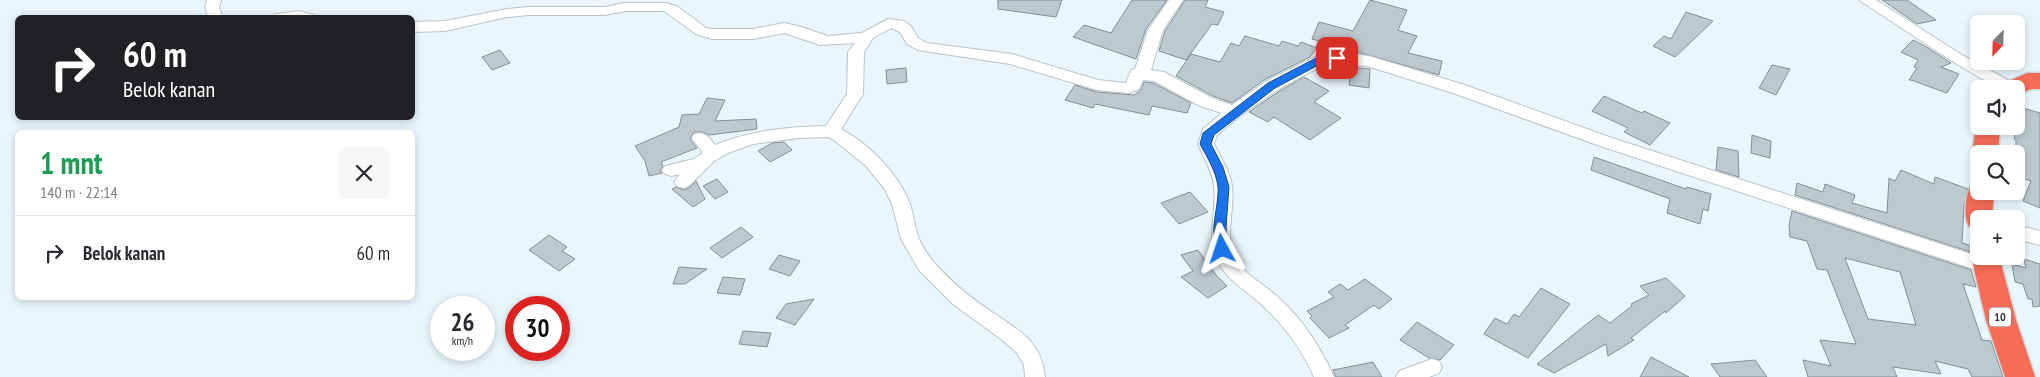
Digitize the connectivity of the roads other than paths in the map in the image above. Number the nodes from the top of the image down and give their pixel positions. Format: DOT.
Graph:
graph roads {
  1 [pos="214,0"];
  2 [pos="1176,0"];
  3 [pos="1866,0"];
  4 [pos="215,15"];
  5 [pos="415,27"];
  6 [pos="866,36"];
  7 [pos="1142,73"];
  8 [pos="1995,80"];
  9 [pos="2040,81"];
  10 [pos="2025,82"];
  11 [pos="1234,112"];
  12 [pos="824,131"];
  13 [pos="700,138"];
  14 [pos="706,159"];
  15 [pos="677,176"];
  16 [pos="2025,234"];
  17 [pos="2040,238"];
  18 [pos="1970,256"];
  19 [pos="1987,265"];
  20 [pos="1432,367"];
  21 [pos="1035,377"];
  22 [pos="1324,377"];
  23 [pos="1406,377"];
  24 [pos="2020,377"];
  1 -- 4 [label="street"];
  2 -- 7 [label="street"];
  3 -- 8 [label="street"];
  5 -- 6 [label="street"];
  6 -- 7 [label="street"];
  6 -- 12 [label="street"];
  7 -- 11 [label="street"];
  9 -- 10 [label="highway"];
  11 -- 18 [label="street"];
  11 -- 22 [label="street"];
  12 -- 14 [label="street"];
  12 -- 21 [label="street"];
  13 -- 14 [label="street"];
  14 -- 15 [label="street"];
  16 -- 17 [label="street"];
  19 -- 24 [label="highway, 10"];
  20 -- 23 [label="street"];
}
